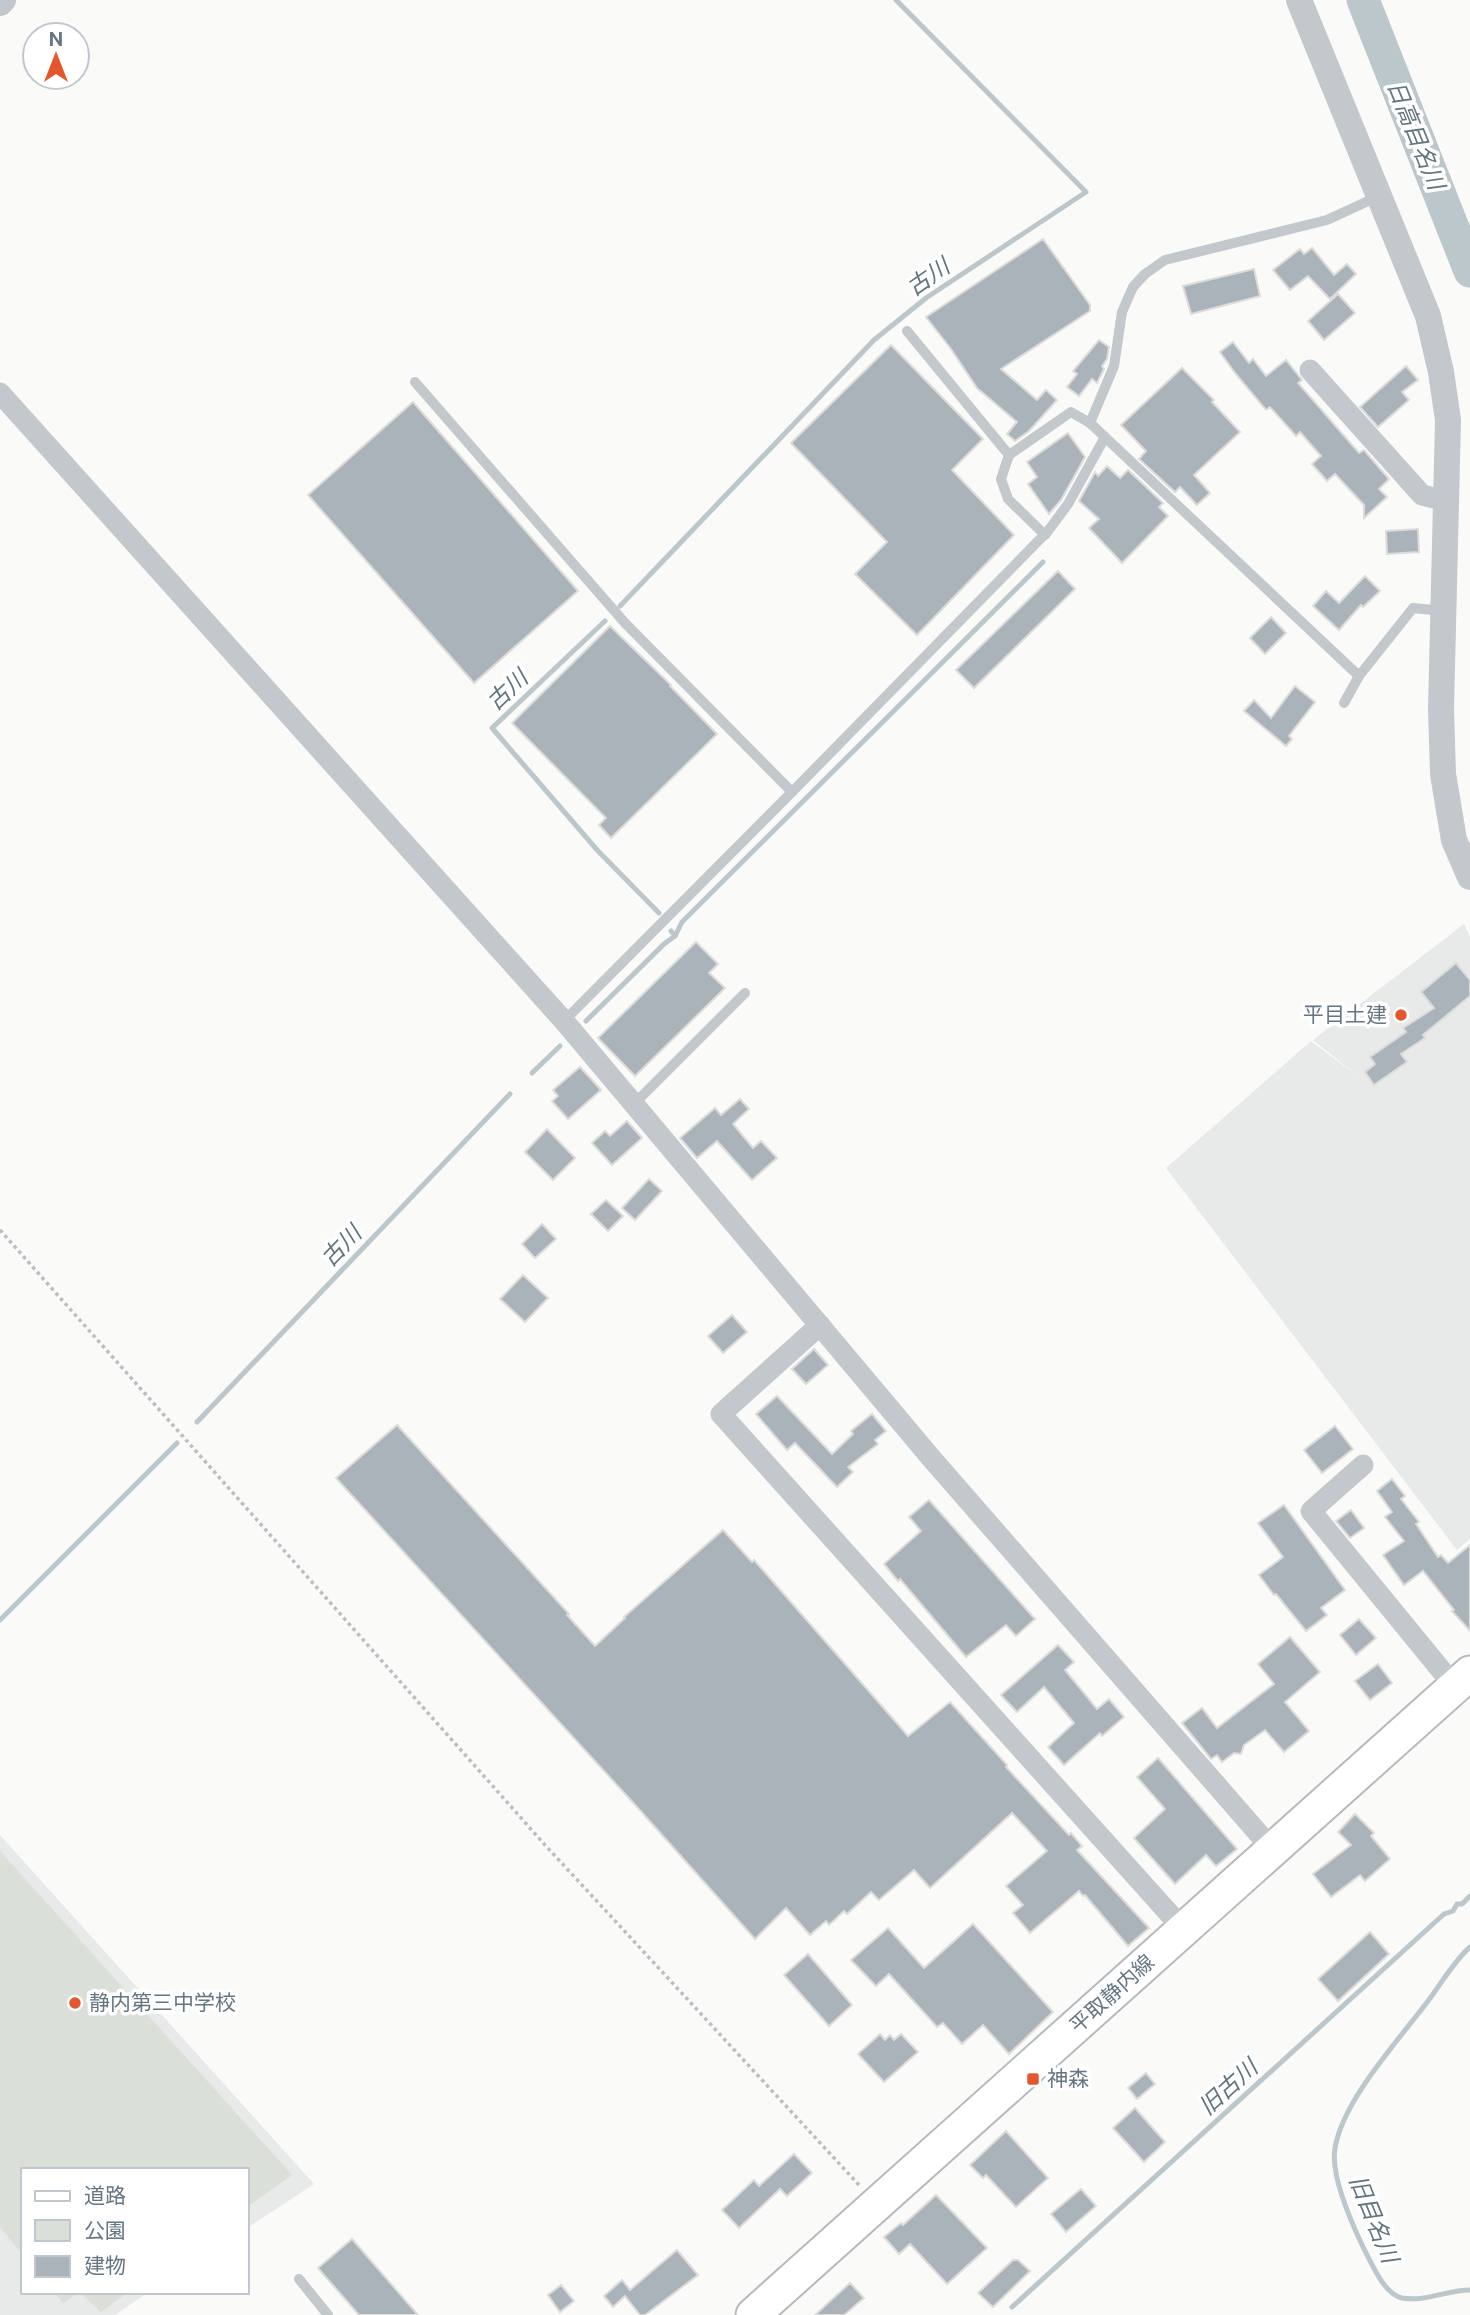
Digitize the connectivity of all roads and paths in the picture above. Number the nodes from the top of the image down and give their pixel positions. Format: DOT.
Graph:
graph roads {
  1 [pos="1299,0"];
  2 [pos="1379,196"];
  3 [pos="906,331"];
  4 [pos="1310,370"];
  5 [pos="415,382"];
  6 [pos="0,393"];
  7 [pos="1090,424"];
  8 [pos="1105,437"];
  9 [pos="1009,455"];
  10 [pos="1446,501"];
  11 [pos="1045,534"];
  12 [pos="1444,611"];
  13 [pos="1359,677"];
  14 [pos="1344,703"];
  15 [pos="792,792"];
  16 [pos="1470,877"];
  17 [pos="745,993"];
  18 [pos="564,1021"];
  19 [pos="635,1104"];
  20 [pos="0,1230"];
  21 [pos="820,1325"];
  22 [pos="1363,1465"];
  23 [pos="1462,1680"];
  24 [pos="1273,1850"];
  25 [pos="1184,1930"];
  26 [pos="877,2204"];
  27 [pos="299,2279"];
  28 [pos="328,2315"];
  29 [pos="754,2315"];
  1 -- 2 [label="street"];
  2 -- 7 [label="lane"];
  2 -- 10 [label="street"];
  3 -- 9 [label="lane"];
  4 -- 10 [label="street"];
  5 -- 15 [label="lane"];
  6 -- 18 [label="street"];
  7 -- 8 [label="lane"];
  7 -- 9 [label="lane"];
  8 -- 11 [label="lane"];
  8 -- 13 [label="lane"];
  9 -- 11 [label="lane"];
  10 -- 12 [label="street"];
  11 -- 15 [label="lane"];
  12 -- 13 [label="lane"];
  12 -- 16 [label="street"];
  13 -- 14 [label="lane"];
  15 -- 18 [label="lane"];
  17 -- 19 [label="lane"];
  18 -- 19 [label="street"];
  19 -- 21 [label="street"];
  20 -- 26 [label="path"];
  21 -- 24 [label="street"];
  21 -- 25 [label="street"];
  22 -- 23 [label="street"];
  23 -- 24 [label="main road, 平取静内線"];
  24 -- 25 [label="main road, 平取静内線"];
  25 -- 26 [label="main road, 平取静内線"];
  26 -- 29 [label="main road, 平取静内線"];
  27 -- 28 [label="lane"];
}
